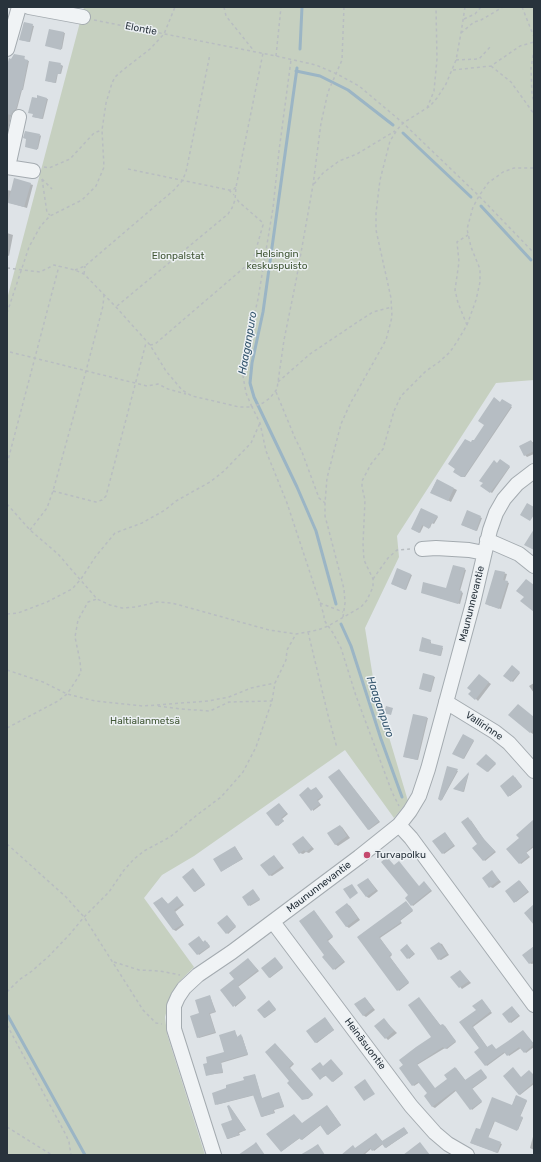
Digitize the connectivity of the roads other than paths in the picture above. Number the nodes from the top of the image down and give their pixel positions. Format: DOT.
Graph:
graph roads {
  1 [pos="19,7"];
  2 [pos="29,7"];
  3 [pos="83,17"];
  4 [pos="7,49"];
  5 [pos="19,118"];
  6 [pos="7,167"];
  7 [pos="38,175"];
  8 [pos="534,471"];
  9 [pos="486,547"];
  10 [pos="422,549"];
  11 [pos="534,566"];
  12 [pos="446,702"];
  13 [pos="534,771"];
  14 [pos="402,821"];
  15 [pos="273,922"];
  16 [pos="534,1005"];
  17 [pos="214,1155"];
  18 [pos="467,1155"];
  1 -- 4 [label="street"];
  2 -- 3 [label="street"];
  5 -- 6 [label="street"];
  6 -- 7 [label="street"];
  8 -- 9 [label="street, Maununnevantie"];
  9 -- 10 [label="street"];
  9 -- 11 [label="street"];
  9 -- 12 [label="street, Maununnevantie"];
  12 -- 13 [label="street, Vallirinne"];
  12 -- 14 [label="street, Maununnevantie"];
  14 -- 15 [label="street, Maununnevantie"];
  14 -- 16 [label="street"];
  15 -- 17 [label="street, Maununnevantie"];
  15 -- 18 [label="street, Heinäsuontie"];
}
